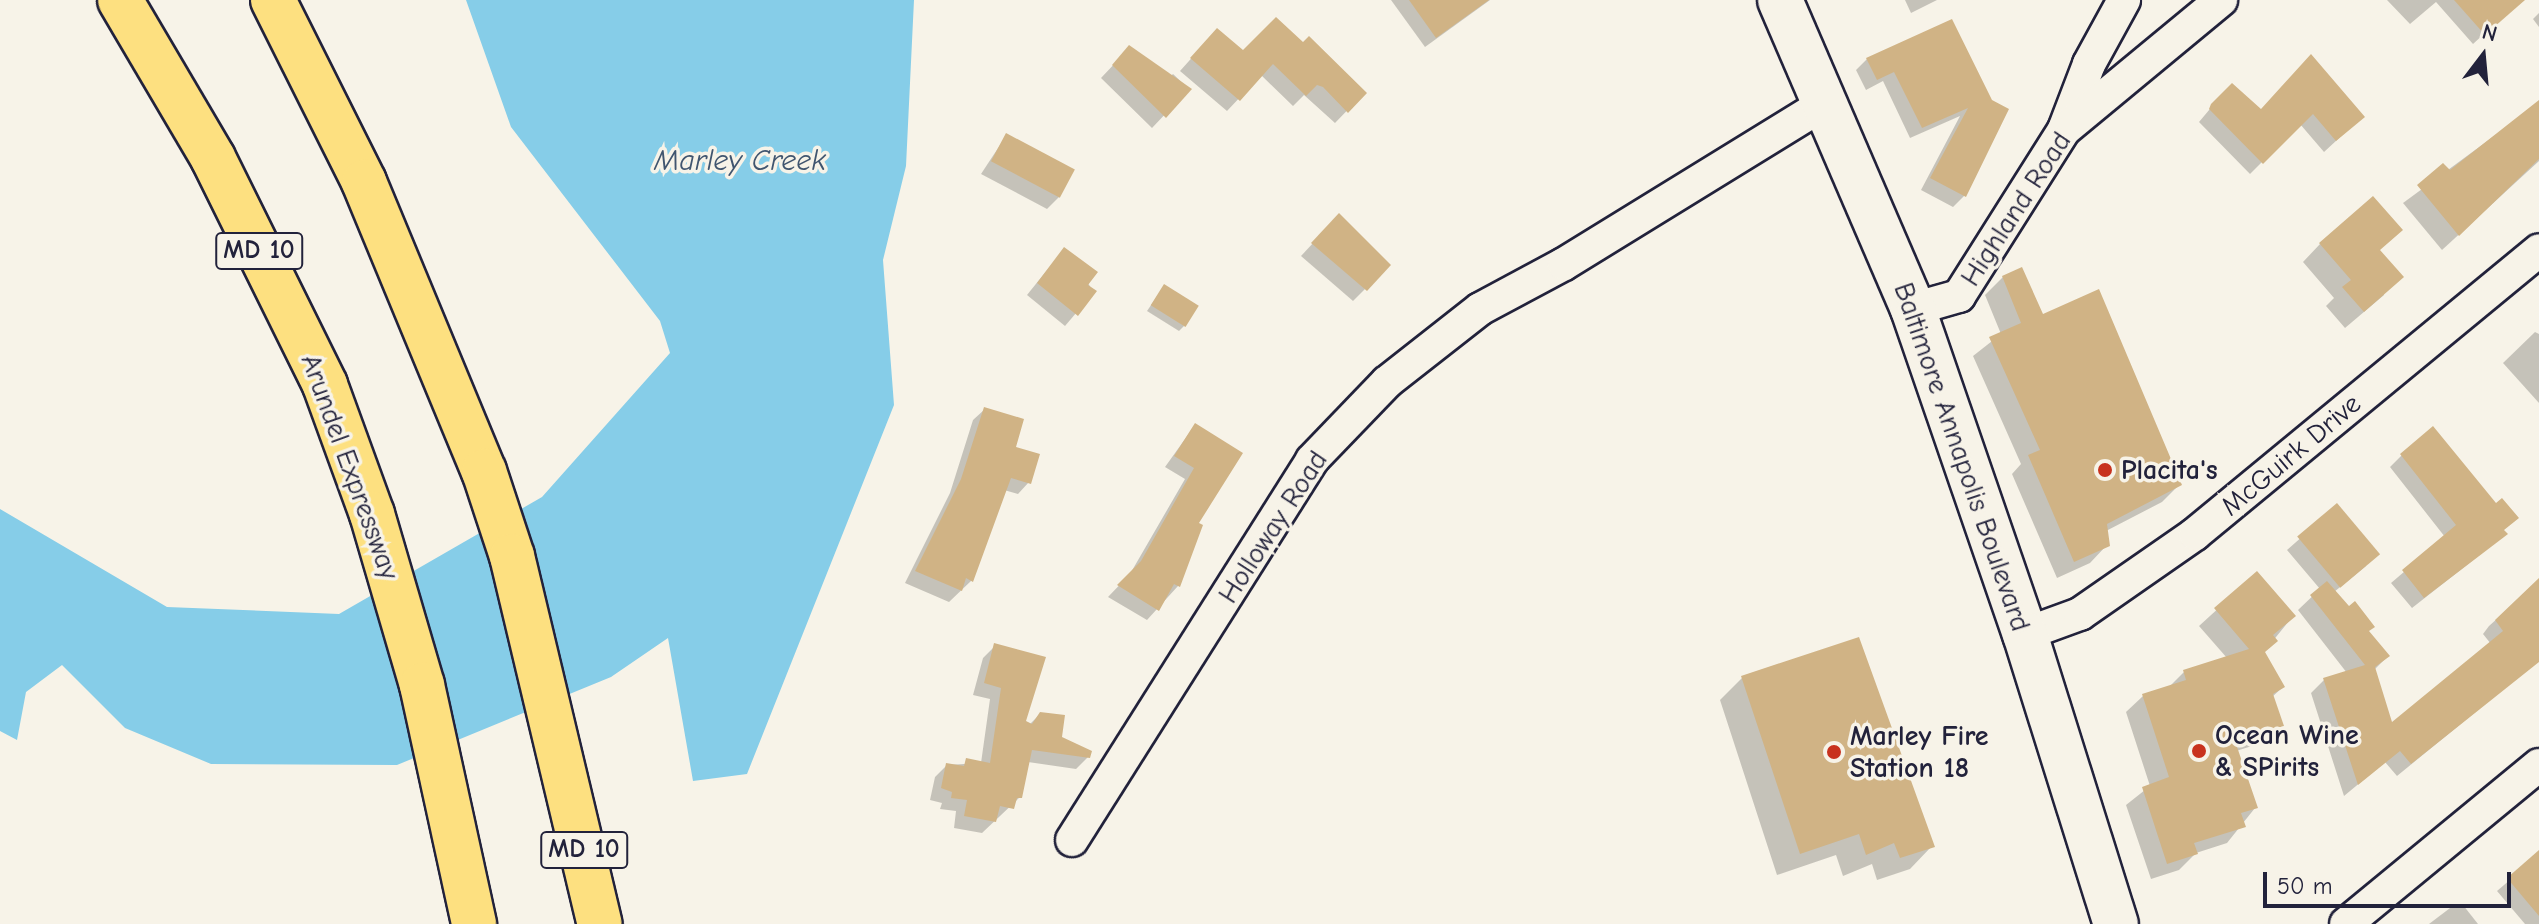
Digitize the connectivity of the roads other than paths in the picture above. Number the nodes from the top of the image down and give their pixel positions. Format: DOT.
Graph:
graph roads {
  1 [pos="120,0"];
  2 [pos="273,0"];
  3 [pos="1780,0"];
  4 [pos="2124,0"];
  5 [pos="2221,0"];
  6 [pos="1827,102"];
  7 [pos="2064,130"];
  8 [pos="2539,250"];
  9 [pos="1913,309"];
  10 [pos="2025,634"];
  11 [pos="2539,765"];
  12 [pos="1072,840"];
  13 [pos="474,924"];
  14 [pos="600,924"];
  15 [pos="2116,924"];
  16 [pos="2346,924"];
  1 -- 13 [label="highway, Arundel Expressway / MD 10"];
  2 -- 14 [label="highway, MD 10"];
  3 -- 6 [label="main road, Baltimore Annapolis Boulevard"];
  4 -- 7 [label="street"];
  5 -- 7 [label="street, Highland Road"];
  6 -- 9 [label="main road, Baltimore Annapolis Boulevard"];
  6 -- 12 [label="street, Holloway Road"];
  7 -- 9 [label="street, Highland Road"];
  8 -- 10 [label="street, McGuirk Drive"];
  9 -- 10 [label="main road, Baltimore Annapolis Boulevard"];
  10 -- 15 [label="main road, Baltimore Annapolis Boulevard"];
  11 -- 16 [label="street"];
}
